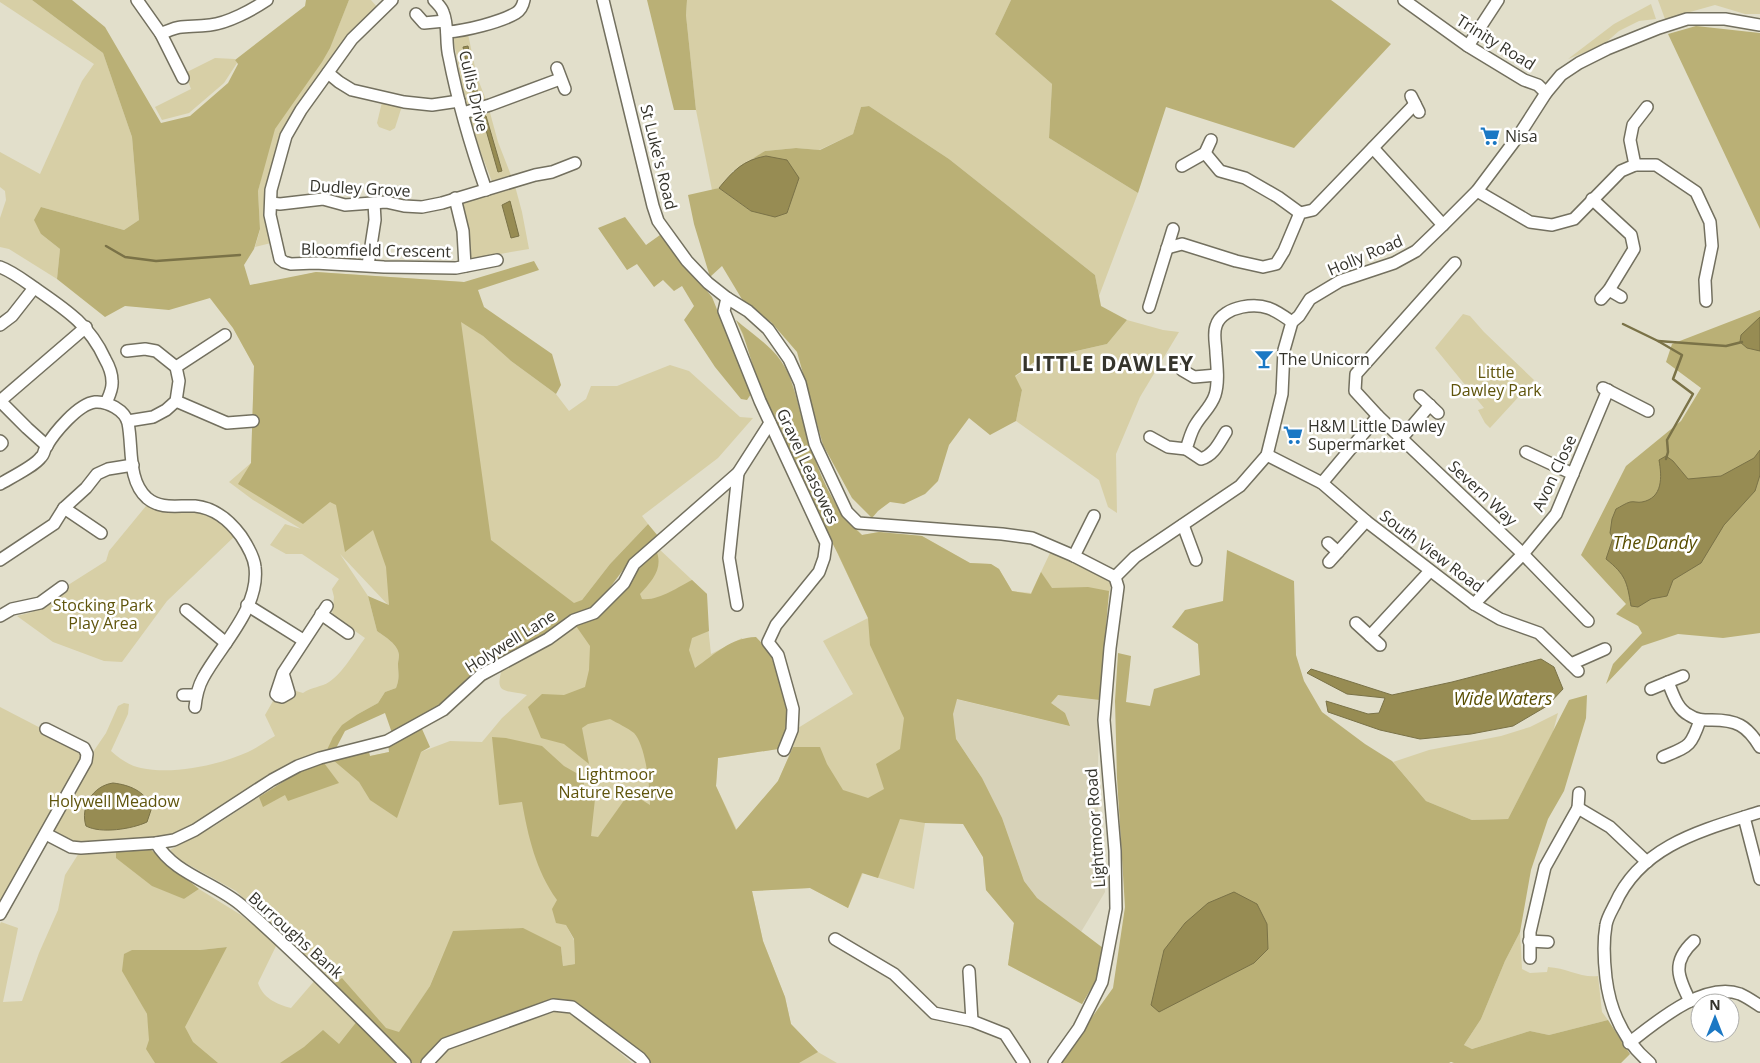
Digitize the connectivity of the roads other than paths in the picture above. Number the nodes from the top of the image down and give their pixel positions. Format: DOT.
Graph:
graph roads {
  1 [pos="137,0"];
  2 [pos="267,0"];
  3 [pos="434,0"];
  4 [pos="524,0"];
  5 [pos="603,0"];
  6 [pos="1404,0"];
  7 [pos="1498,0"];
  8 [pos="389,1"];
  9 [pos="416,14"];
  10 [pos="1760,25"];
  11 [pos="446,26"];
  12 [pos="161,34"];
  13 [pos="1468,46"];
  14 [pos="328,73"];
  15 [pos="183,78"];
  16 [pos="561,79"];
  17 [pos="1546,93"];
  18 [pos="459,101"];
  19 [pos="1415,104"];
  20 [pos="1647,107"];
  21 [pos="462,113"];
  22 [pos="1211,140"];
  23 [pos="1373,148"];
  24 [pos="1205,153"];
  25 [pos="575,163"];
  26 [pos="1635,165"];
  27 [pos="1182,166"];
  28 [pos="486,190"];
  29 [pos="1477,191"];
  30 [pos="455,198"];
  31 [pos="1592,199"];
  32 [pos="271,203"];
  33 [pos="374,203"];
  34 [pos="1300,213"];
  35 [pos="1443,226"];
  36 [pos="1173,229"];
  37 [pos="1167,248"];
  38 [pos="497,260"];
  39 [pos="1455,263"];
  40 [pos="368,265"];
  41 [pos="466,266"];
  42 [pos="0,267"];
  43 [pos="34,288"];
  44 [pos="1621,297"];
  45 [pos="727,298"];
  46 [pos="1706,301"];
  47 [pos="1149,307"];
  48 [pos="1292,322"];
  49 [pos="0,325"];
  50 [pos="86,328"];
  51 [pos="225,335"];
  52 [pos="127,351"];
  53 [pos="176,367"];
  54 [pos="1182,370"];
  55 [pos="1217,375"];
  56 [pos="1420,396"];
  57 [pos="0,401"];
  58 [pos="176,401"];
  59 [pos="106,403"];
  60 [pos="1648,411"];
  61 [pos="1378,416"];
  62 [pos="128,420"];
  63 [pos="253,421"];
  64 [pos="770,423"];
  65 [pos="1226,432"];
  66 [pos="1150,437"];
  67 [pos="1401,438"];
  68 [pos="0,441"];
  69 [pos="0,445"];
  70 [pos="47,446"];
  71 [pos="1186,449"];
  72 [pos="1527,452"];
  73 [pos="1267,454"];
  74 [pos="133,465"];
  75 [pos="738,473"];
  76 [pos="1573,474"];
  77 [pos="1322,483"];
  78 [pos="0,484"];
  79 [pos="64,508"];
  80 [pos="1094,516"];
  81 [pos="1366,521"];
  82 [pos="1183,525"];
  83 [pos="101,533"];
  84 [pos="1328,544"];
  85 [pos="1338,552"];
  86 [pos="1524,554"];
  87 [pos="1074,556"];
  88 [pos="0,560"];
  89 [pos="1196,560"];
  90 [pos="1329,562"];
  91 [pos="1429,572"];
  92 [pos="1115,578"];
  93 [pos="62,587"];
  94 [pos="1474,604"];
  95 [pos="247,605"];
  96 [pos="738,605"];
  97 [pos="186,610"];
  98 [pos="0,616"];
  99 [pos="1588,621"];
  100 [pos="1356,624"];
  101 [pos="348,633"];
  102 [pos="1370,636"];
  103 [pos="303,640"];
  104 [pos="226,643"];
  105 [pos="1380,645"];
  106 [pos="1605,649"];
  107 [pos="283,673"];
  108 [pos="1683,676"];
  109 [pos="1668,682"];
  110 [pos="1651,689"];
  111 [pos="183,695"];
  112 [pos="1700,720"];
  113 [pos="46,729"];
  114 [pos="1758,739"];
  115 [pos="784,750"];
  116 [pos="1668,752"];
  117 [pos="1579,793"];
  118 [pos="1578,808"];
  119 [pos="1760,812"];
  120 [pos="1744,817"];
  121 [pos="46,834"];
  122 [pos="156,843"];
  123 [pos="1646,862"];
  124 [pos="1760,879"];
  125 [pos="0,914"];
  126 [pos="835,939"];
  127 [pos="1529,941"];
  128 [pos="1694,941"];
  129 [pos="1548,942"];
  130 [pos="1530,958"];
  131 [pos="969,971"];
  132 [pos="1714,993"];
  133 [pos="1731,993"];
  134 [pos="1740,995"];
  135 [pos="1690,1001"];
  136 [pos="1760,1006"];
  137 [pos="972,1021"];
  138 [pos="1629,1043"];
  139 [pos="405,1063"];
  140 [pos="427,1063"];
  141 [pos="644,1063"];
  142 [pos="1024,1063"];
  143 [pos="1054,1063"];
  144 [pos="1650,1063"];
  1 -- 12 [label="street"];
  2 -- 12 [label="street"];
  3 -- 11 [label="street, Cullis Drive"];
  4 -- 11 [label="street"];
  5 -- 45 [label="street, St Luke's Road"];
  6 -- 13 [label="street, Trinity Road"];
  7 -- 13 [label="street"];
  8 -- 14 [label="street, Bloomfield Crescent"];
  9 -- 11 [label="street"];
  10 -- 17 [label="street, Holly Road"];
  11 -- 18 [label="street, Cullis Drive"];
  12 -- 15 [label="street"];
  13 -- 17 [label="street, Trinity Road"];
  14 -- 18 [label="street"];
  14 -- 32 [label="street, Bloomfield Crescent"];
  16 -- 21 [label="street"];
  17 -- 29 [label="street, Holly Road"];
  18 -- 21 [label="street, Cullis Drive"];
  19 -- 23 [label="street"];
  20 -- 26 [label="street"];
  21 -- 28 [label="street, Cullis Drive"];
  22 -- 24 [label="street"];
  23 -- 34 [label="street"];
  23 -- 35 [label="street"];
  24 -- 27 [label="street"];
  24 -- 34 [label="street"];
  25 -- 28 [label="street, Dudley Grove"];
  26 -- 31 [label="street"];
  26 -- 46 [label="street"];
  28 -- 30 [label="street, Dudley Grove"];
  29 -- 31 [label="street"];
  29 -- 35 [label="street, Holly Road"];
  30 -- 33 [label="street, Dudley Grove"];
  30 -- 41 [label="street"];
  31 -- 44 [label="street"];
  32 -- 33 [label="street, Dudley Grove"];
  32 -- 40 [label="street, Bloomfield Crescent"];
  33 -- 40 [label="street"];
  34 -- 37 [label="street"];
  35 -- 48 [label="street, Holly Road"];
  36 -- 37 [label="street"];
  37 -- 47 [label="street"];
  38 -- 41 [label="street, Bloomfield Crescent"];
  39 -- 61 [label="street, Severn Way"];
  40 -- 41 [label="street, Bloomfield Crescent"];
  42 -- 43 [label="street"];
  43 -- 49 [label="street"];
  43 -- 50 [label="street"];
  45 -- 64 [label="street, Gravel Leasowes"];
  45 -- 87 [label="street, St Luke's Road"];
  48 -- 55 [label="street"];
  48 -- 73 [label="street, Holly Road"];
  50 -- 57 [label="street"];
  50 -- 59 [label="street"];
  51 -- 53 [label="street"];
  52 -- 53 [label="street"];
  53 -- 58 [label="street"];
  54 -- 55 [label="street"];
  55 -- 71 [label="street"];
  56 -- 67 [label="street"];
  57 -- 70 [label="street"];
  58 -- 62 [label="street"];
  58 -- 63 [label="street"];
  59 -- 62 [label="street"];
  59 -- 70 [label="street"];
  60 -- 76 [label="street, Avon Close"];
  61 -- 67 [label="street, Severn Way"];
  61 -- 77 [label="street"];
  62 -- 74 [label="street"];
  64 -- 75 [label="street, Holywell Lane"];
  64 -- 115 [label="street, Gravel Leasowes"];
  65 -- 71 [label="street"];
  66 -- 71 [label="street"];
  67 -- 86 [label="street, Severn Way"];
  68 -- 69 [label="street"];
  70 -- 78 [label="street"];
  72 -- 76 [label="street"];
  73 -- 77 [label="street, South View Road"];
  73 -- 82 [label="street, Holly Road"];
  74 -- 79 [label="street"];
  74 -- 95 [label="street"];
  75 -- 96 [label="street"];
  75 -- 122 [label="street, Holywell Lane"];
  76 -- 86 [label="street, Avon Close"];
  77 -- 81 [label="street, South View Road"];
  79 -- 83 [label="street"];
  79 -- 88 [label="street"];
  80 -- 87 [label="street"];
  81 -- 85 [label="street"];
  81 -- 91 [label="street, South View Road"];
  82 -- 89 [label="street"];
  82 -- 92 [label="street, Holly Road"];
  84 -- 85 [label="street"];
  85 -- 90 [label="street"];
  86 -- 94 [label="street, Avon Close"];
  86 -- 99 [label="street, Severn Way"];
  87 -- 92 [label="street, St Luke's Road"];
  91 -- 94 [label="street, South View Road"];
  91 -- 102 [label="street"];
  92 -- 143 [label="street, Lightmoor Road"];
  93 -- 98 [label="street"];
  94 -- 106 [label="street, South View Road"];
  95 -- 103 [label="street"];
  95 -- 104 [label="street"];
  97 -- 104 [label="street"];
  100 -- 102 [label="street"];
  101 -- 103 [label="street"];
  102 -- 105 [label="street"];
  103 -- 107 [label="street"];
  104 -- 111 [label="street"];
  108 -- 109 [label="street"];
  109 -- 110 [label="street"];
  109 -- 112 [label="street"];
  112 -- 114 [label="street"];
  112 -- 116 [label="street"];
  113 -- 121 [label="street"];
  117 -- 118 [label="street"];
  118 -- 123 [label="street"];
  118 -- 127 [label="street"];
  119 -- 120 [label="street"];
  120 -- 123 [label="street"];
  120 -- 124 [label="street"];
  121 -- 122 [label="street, Holywell Lane"];
  121 -- 125 [label="street"];
  122 -- 139 [label="street, Burroughs Bank"];
  123 -- 138 [label="street"];
  126 -- 137 [label="street"];
  127 -- 129 [label="street"];
  127 -- 130 [label="street"];
  128 -- 135 [label="street"];
  131 -- 137 [label="street"];
  132 -- 133 [label="street"];
  134 -- 136 [label="street"];
  135 -- 138 [label="street"];
  137 -- 142 [label="street"];
  138 -- 144 [label="street"];
  140 -- 141 [label="street"];
}
